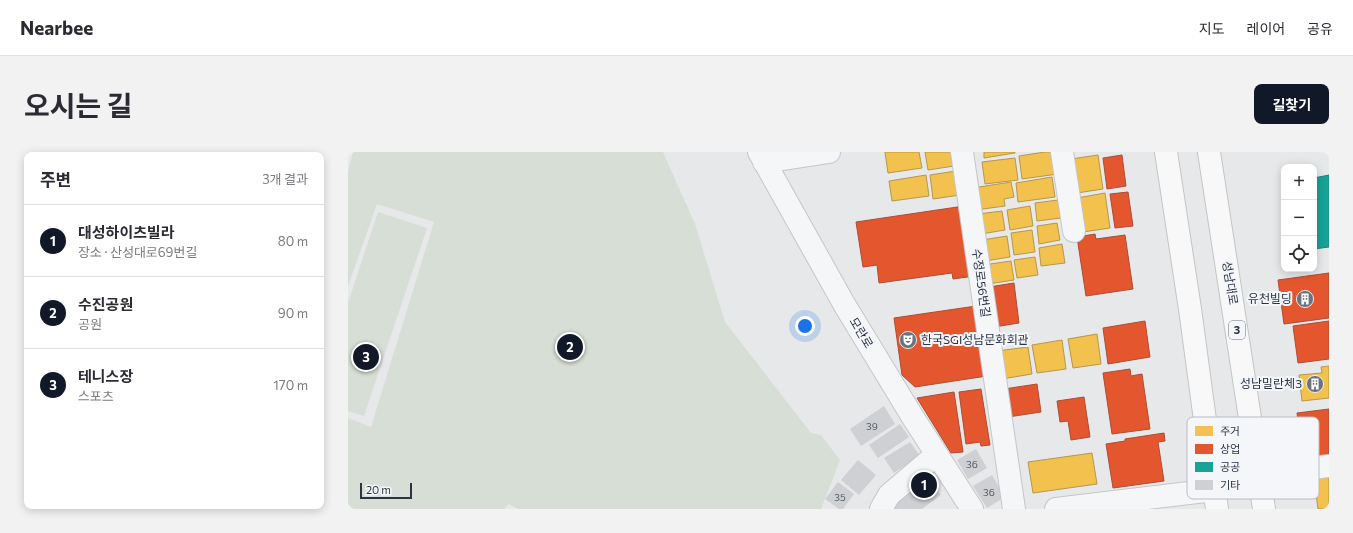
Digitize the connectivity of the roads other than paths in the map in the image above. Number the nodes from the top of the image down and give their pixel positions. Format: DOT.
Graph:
graph roads {
  1 [pos="829,152"];
  2 [pos="962,152"];
  3 [pos="1062,152"];
  4 [pos="1166,152"];
  5 [pos="1209,152"];
  6 [pos="761,157"];
  7 [pos="1074,231"];
  8 [pos="1204,417"];
  9 [pos="1250,417"];
  10 [pos="936,455"];
  11 [pos="1329,466"];
  12 [pos="1319,467"];
  13 [pos="1263,499"];
  14 [pos="1216,500"];
  15 [pos="881,509"];
  16 [pos="972,509"];
  17 [pos="1014,509"];
  18 [pos="1056,509"];
  19 [pos="1264,509"];
  1 -- 6 [label="street"];
  2 -- 17 [label="street, 수정로56번길"];
  3 -- 7 [label="street"];
  4 -- 8 [label="main road"];
  5 -- 9 [label="main road, 성남대로 / 3"];
  6 -- 10 [label="street, 모란로"];
  10 -- 15 [label="street"];
  10 -- 16 [label="street, 모란로"];
  11 -- 12 [label="street"];
  13 -- 19 [label="main road, 성남대로 / 3"];
  14 -- 18 [label="street"];
}
